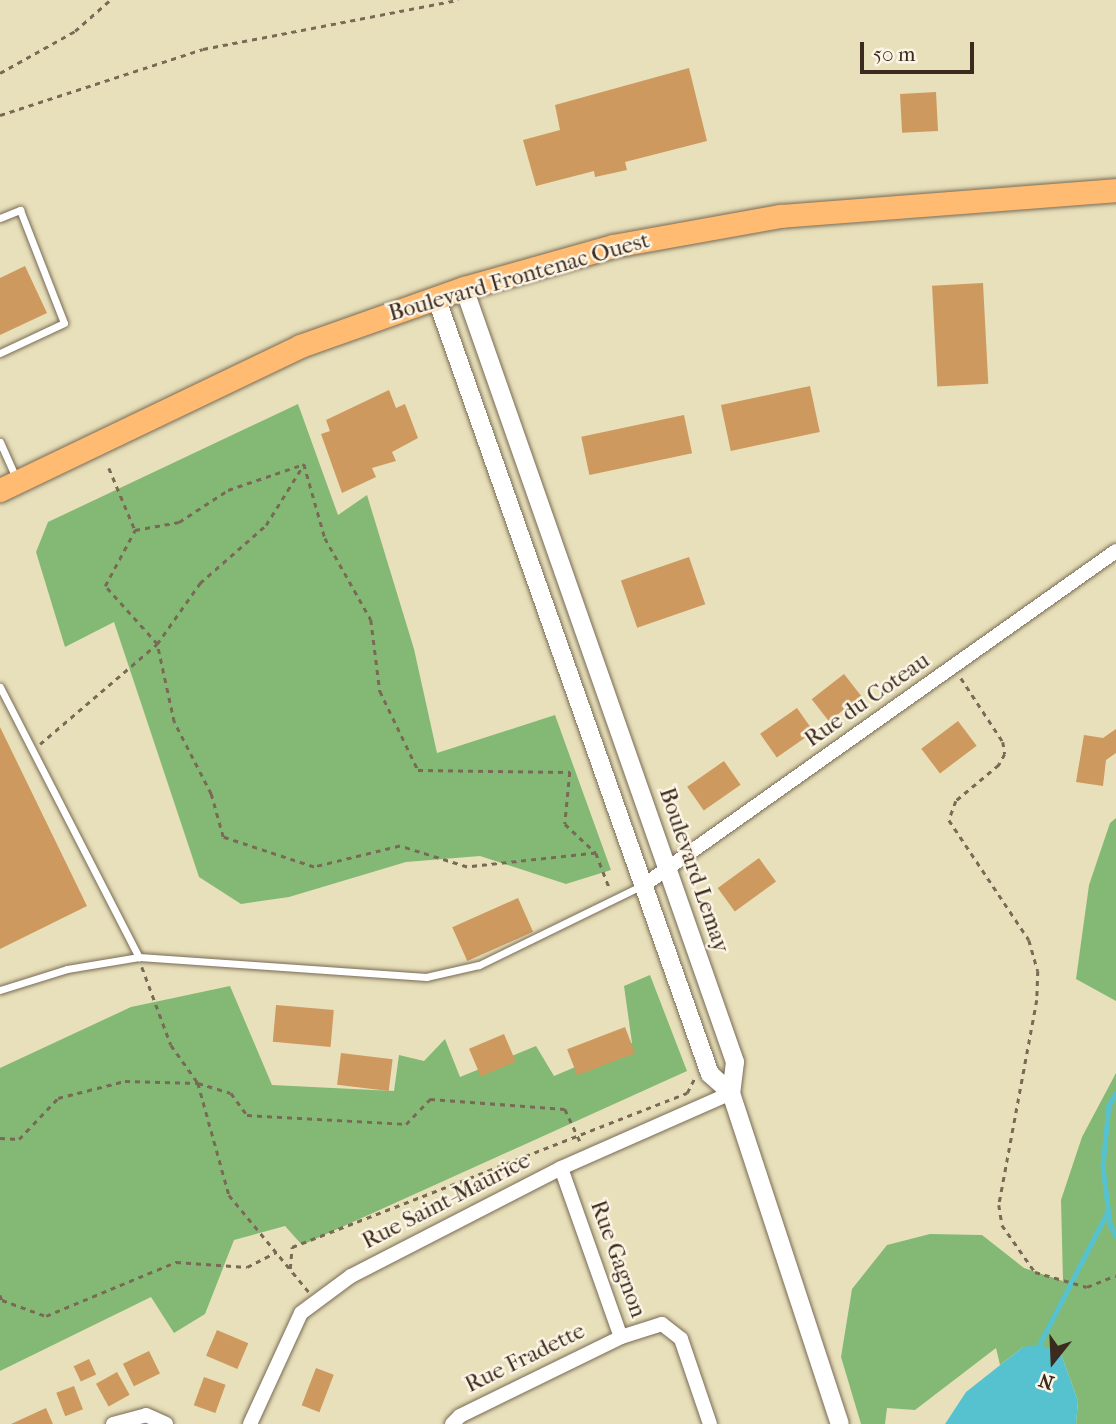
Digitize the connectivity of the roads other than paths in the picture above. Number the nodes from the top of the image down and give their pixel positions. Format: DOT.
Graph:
graph roads {
  1 [pos="1116,190"];
  2 [pos="0,218"];
  3 [pos="464,288"];
  4 [pos="436,297"];
  5 [pos="0,353"];
  6 [pos="516,436"];
  7 [pos="0,442"];
  8 [pos="490,449"];
  9 [pos="9,486"];
  10 [pos="1116,551"];
  11 [pos="596,664"];
  12 [pos="570,677"];
  13 [pos="0,687"];
  14 [pos="667,869"];
  15 [pos="644,885"];
  16 [pos="139,957"];
  17 [pos="0,990"];
  18 [pos="731,1093"];
  19 [pos="561,1168"];
  20 [pos="621,1337"];
  21 [pos="113,1424"];
  22 [pos="166,1424"];
  23 [pos="250,1424"];
  24 [pos="452,1424"];
  25 [pos="710,1424"];
  26 [pos="840,1424"];
  1 -- 3 [label="main road, Boulevard Frontenac Ouest"];
  2 -- 5 [label="lane"];
  3 -- 4 [label="main road, Boulevard Frontenac Ouest"];
  3 -- 6 [label="street, Boulevard Lemay"];
  4 -- 8 [label="street, Boulevard Lemay"];
  4 -- 9 [label="main road, Boulevard Frontenac Ouest"];
  6 -- 8 [label="street"];
  6 -- 11 [label="street, Boulevard Lemay"];
  7 -- 9 [label="lane"];
  8 -- 12 [label="street, Boulevard Lemay"];
  10 -- 14 [label="street, Rue du Coteau"];
  11 -- 12 [label="street"];
  11 -- 14 [label="street, Boulevard Lemay"];
  12 -- 15 [label="street, Boulevard Lemay"];
  13 -- 16 [label="lane"];
  14 -- 15 [label="street, Rue du Coteau"];
  14 -- 18 [label="street, Boulevard Lemay"];
  15 -- 16 [label="lane"];
  15 -- 18 [label="street, Boulevard Lemay"];
  16 -- 17 [label="lane"];
  18 -- 19 [label="street, Rue Saint-Maurice"];
  18 -- 26 [label="street, Boulevard Lemay"];
  19 -- 20 [label="street, Rue Gagnon"];
  19 -- 23 [label="street, Rue Saint-Maurice"];
  20 -- 24 [label="street, Rue Fradette"];
  20 -- 25 [label="street, Rue Gagnon"];
  21 -- 22 [label="street"];
}
